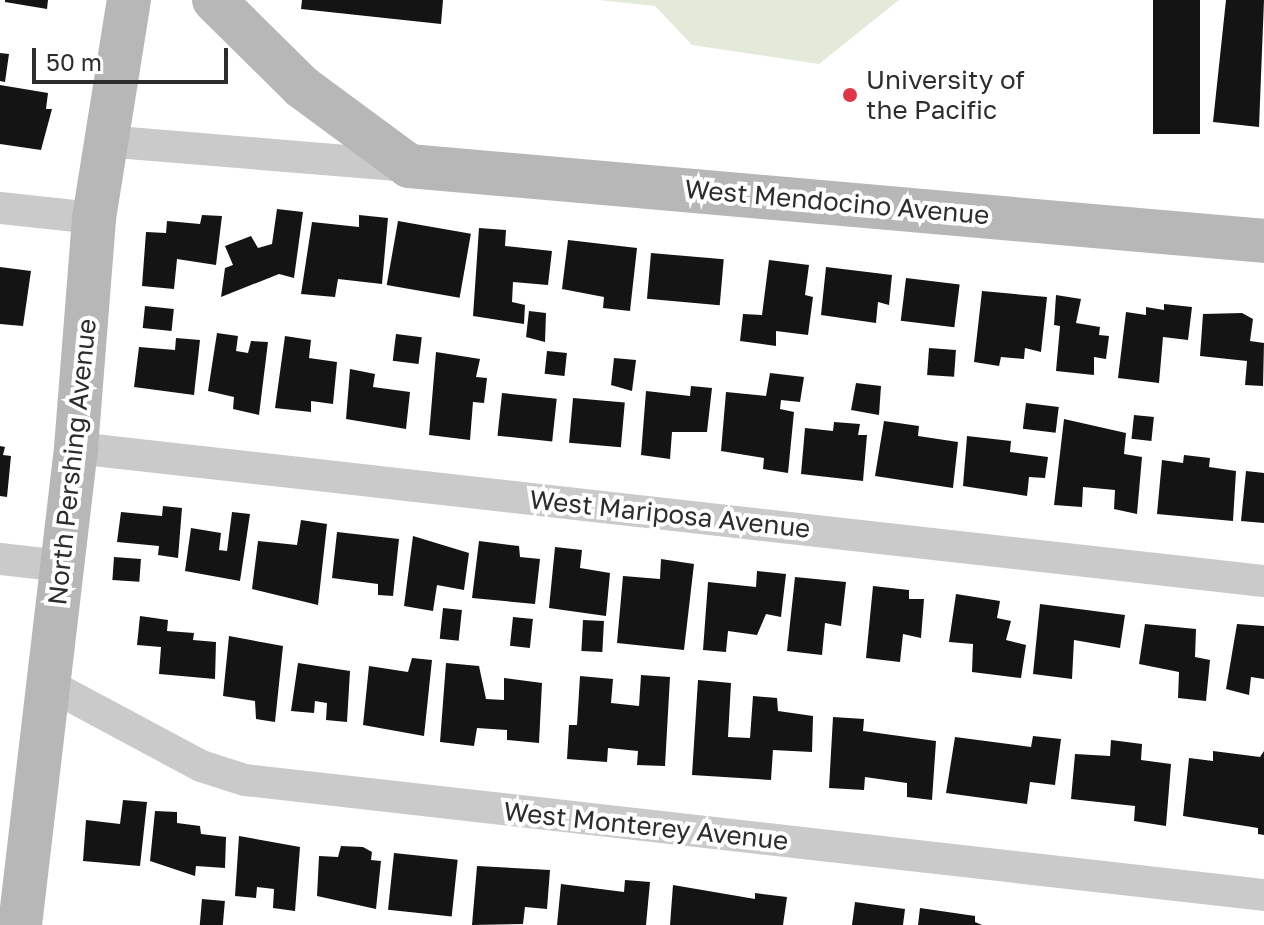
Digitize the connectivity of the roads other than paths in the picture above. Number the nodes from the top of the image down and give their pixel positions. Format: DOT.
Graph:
graph roads {
  1 [pos="129,0"];
  2 [pos="214,0"];
  3 [pos="104,141"];
  4 [pos="409,166"];
  5 [pos="0,208"];
  6 [pos="94,218"];
  7 [pos="1264,241"];
  8 [pos="76,448"];
  9 [pos="0,559"];
  10 [pos="62,566"];
  11 [pos="1264,581"];
  12 [pos="48,684"];
  13 [pos="1264,895"];
  14 [pos="14,921"];
  1 -- 3 [label="street, North Pershing Avenue"];
  2 -- 4 [label="street"];
  3 -- 4 [label="street, West Mendocino Avenue"];
  3 -- 6 [label="street, North Pershing Avenue"];
  4 -- 7 [label="street, West Mendocino Avenue"];
  5 -- 6 [label="street"];
  6 -- 8 [label="street, North Pershing Avenue"];
  8 -- 10 [label="street, North Pershing Avenue"];
  8 -- 11 [label="street, West Mariposa Avenue"];
  9 -- 10 [label="street"];
  10 -- 12 [label="street, North Pershing Avenue"];
  12 -- 13 [label="street, West Monterey Avenue"];
  12 -- 14 [label="street, North Pershing Avenue"];
}
